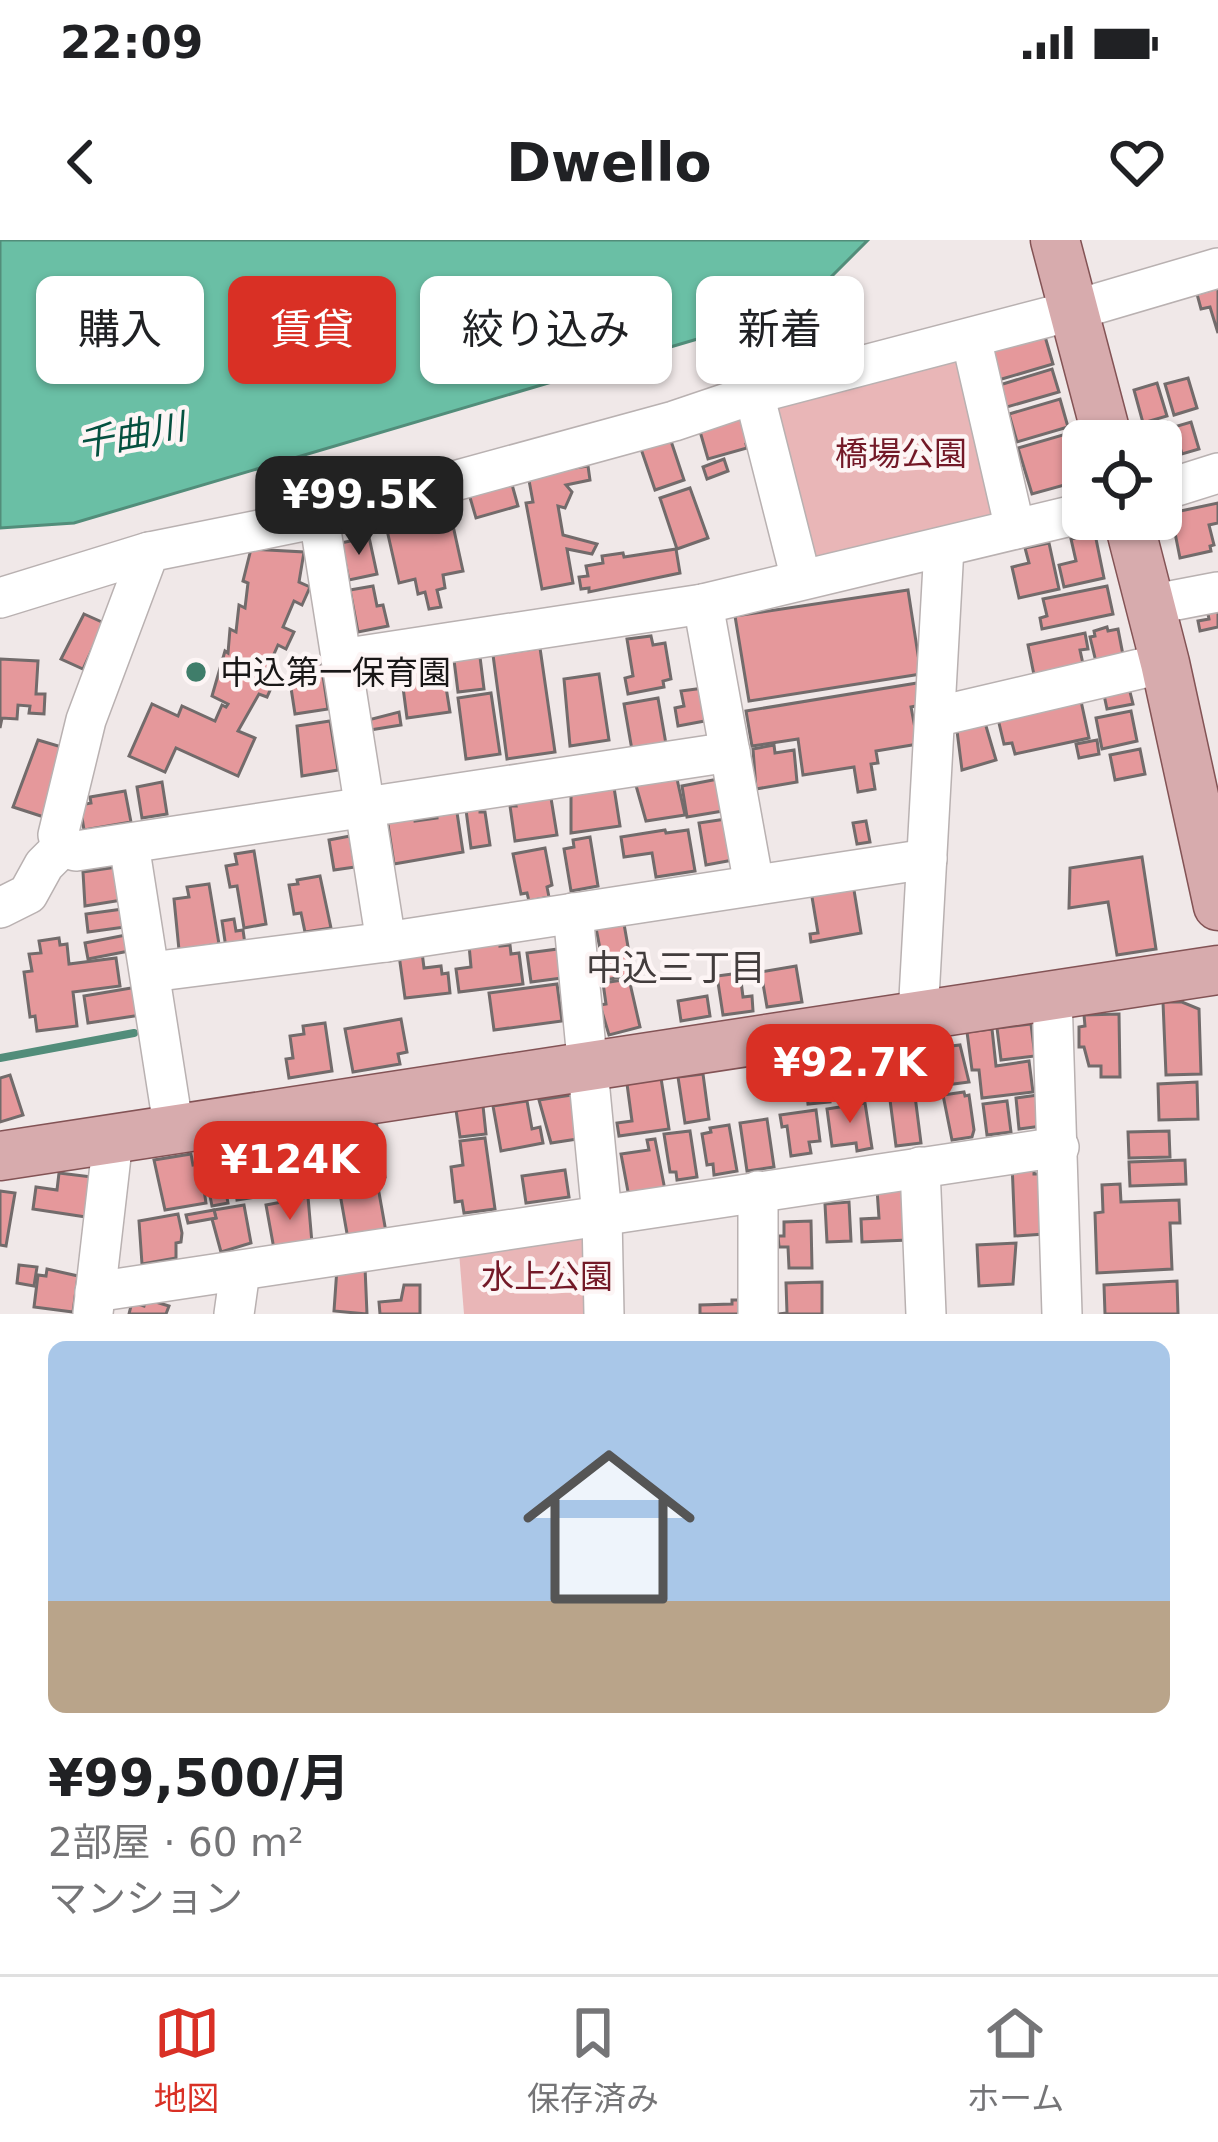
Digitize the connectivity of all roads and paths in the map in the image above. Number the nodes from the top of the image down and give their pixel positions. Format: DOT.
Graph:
graph roads {
  1 [pos="1054,240"];
  2 [pos="1218,268"];
  3 [pos="1072,299"];
  4 [pos="971,338"];
  5 [pos="754,394"];
  6 [pos="1103,420"];
  7 [pos="1218,473"];
  8 [pos="1182,484"];
  9 [pos="319,518"];
  10 [pos="1062,518"];
  11 [pos="1016,530"];
  12 [pos="1133,540"];
  13 [pos="944,547"];
  14 [pos="149,552"];
  15 [pos="801,579"];
  16 [pos="1218,592"];
  17 [pos="0,598"];
  18 [pos="703,604"];
  19 [pos="1150,605"];
  20 [pos="341,659"];
  21 [pos="1165,663"];
  22 [pos="935,717"];
  23 [pos="730,752"];
  24 [pos="1204,775"];
  25 [pos="364,806"];
  26 [pos="129,844"];
  27 [pos="62,847"];
  28 [pos="927,859"];
  29 [pos="754,886"];
  30 [pos="1218,906"];
  31 [pos="0,908"];
  32 [pos="573,914"];
  33 [pos="386,942"];
  34 [pos="1218,970"];
  35 [pos="151,972"];
  36 [pos="1052,995"];
  37 [pos="918,1016"];
  38 [pos="588,1067"];
  39 [pos="174,1130"];
  40 [pos="113,1139"];
  41 [pos="1059,1147"];
  42 [pos="0,1156"];
  43 [pos="920,1167"];
  44 [pos="758,1191"];
  45 [pos="602,1216"];
  46 [pos="240,1271"];
  47 [pos="94,1303"];
  48 [pos="234,1314"];
  49 [pos="604,1314"];
  50 [pos="758,1314"];
  51 [pos="926,1314"];
  52 [pos="1062,1314"];
  1 -- 3 [label="main road"];
  2 -- 3 [label="street"];
  3 -- 4 [label="street"];
  3 -- 6 [label="main road"];
  4 -- 5 [label="street"];
  4 -- 11 [label="street"];
  5 -- 9 [label="street"];
  5 -- 15 [label="street"];
  7 -- 8 [label="street"];
  9 -- 14 [label="street"];
  9 -- 20 [label="street"];
  10 -- 11 [label="street"];
  11 -- 13 [label="street"];
  12 -- 19 [label="main road"];
  13 -- 15 [label="street"];
  13 -- 22 [label="street"];
  14 -- 17 [label="street"];
  14 -- 27 [label="street"];
  15 -- 18 [label="street"];
  16 -- 19 [label="street"];
  18 -- 20 [label="street"];
  18 -- 23 [label="street"];
  19 -- 21 [label="main road"];
  20 -- 25 [label="street"];
  21 -- 22 [label="street"];
  21 -- 24 [label="main road"];
  22 -- 28 [label="street"];
  23 -- 25 [label="street"];
  23 -- 29 [label="street"];
  24 -- 30 [label="main road"];
  25 -- 26 [label="street"];
  25 -- 33 [label="street"];
  26 -- 27 [label="street"];
  26 -- 35 [label="street"];
  27 -- 31 [label="street"];
  28 -- 29 [label="street"];
  28 -- 37 [label="street"];
  29 -- 32 [label="street"];
  32 -- 33 [label="street"];
  32 -- 38 [label="street"];
  33 -- 35 [label="street"];
  34 -- 36 [label="main road"];
  35 -- 39 [label="street"];
  36 -- 37 [label="main road"];
  36 -- 41 [label="street"];
  37 -- 38 [label="main road"];
  38 -- 39 [label="main road"];
  38 -- 45 [label="street"];
  39 -- 40 [label="main road"];
  40 -- 42 [label="main road"];
  40 -- 47 [label="street"];
  41 -- 43 [label="street"];
  41 -- 52 [label="street"];
  43 -- 44 [label="street"];
  43 -- 51 [label="street"];
  44 -- 45 [label="street"];
  44 -- 50 [label="street"];
  45 -- 46 [label="street"];
  45 -- 49 [label="street"];
  46 -- 47 [label="street"];
  46 -- 48 [label="street"];
}
